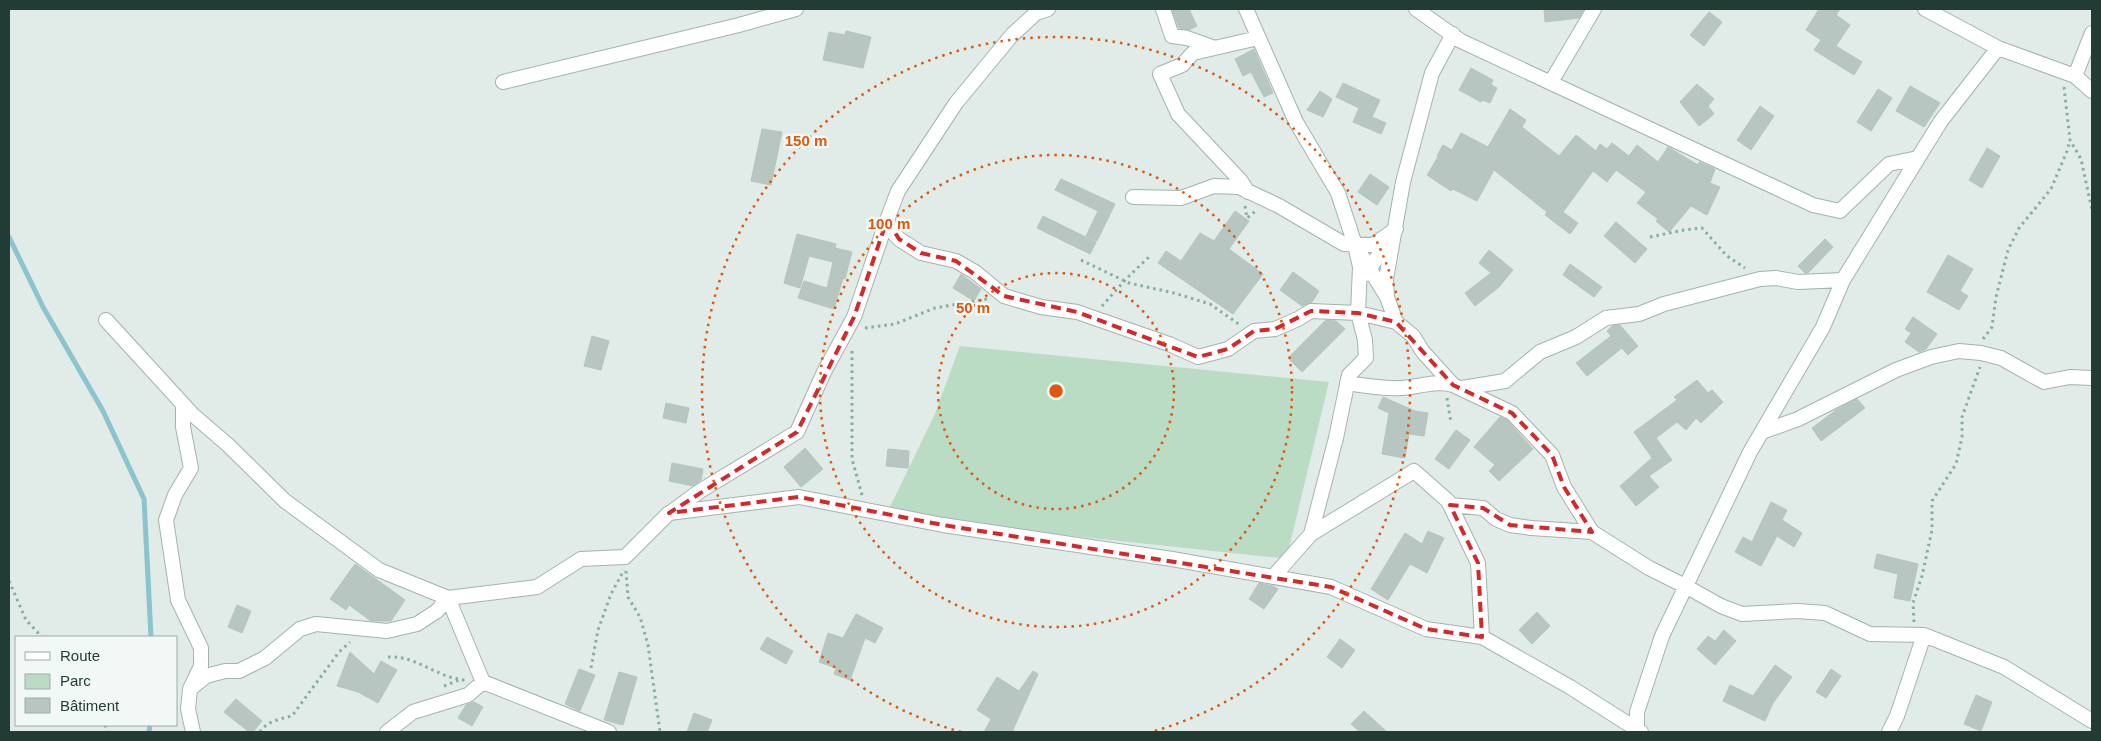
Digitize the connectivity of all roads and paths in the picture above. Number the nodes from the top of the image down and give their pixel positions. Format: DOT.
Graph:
graph roads {
  1 [pos="796,9"];
  2 [pos="1048,9"];
  3 [pos="1163,9"];
  4 [pos="1246,9"];
  5 [pos="1416,9"];
  6 [pos="1594,9"];
  7 [pos="1926,9"];
  8 [pos="2092,32"];
  9 [pos="1453,34"];
  10 [pos="1258,38"];
  11 [pos="1215,48"];
  12 [pos="1998,48"];
  13 [pos="2069,74"];
  14 [pos="503,82"];
  15 [pos="1551,82"];
  16 [pos="2092,91"];
  17 [pos="2070,140"];
  18 [pos="1918,158"];
  19 [pos="1248,192"];
  20 [pos="1133,197"];
  21 [pos="2092,210"];
  22 [pos="887,220"];
  23 [pos="1395,230"];
  24 [pos="1650,237"];
  25 [pos="1355,245"];
  26 [pos="1150,256"];
  27 [pos="1081,260"];
  28 [pos="1370,269"];
  29 [pos="1770,278"];
  30 [pos="1843,280"];
  31 [pos="1124,281"];
  32 [pos="1360,289"];
  33 [pos="1004,296"];
  34 [pos="1387,298"];
  35 [pos="1077,312"];
  36 [pos="1358,313"];
  37 [pos="106,320"];
  38 [pos="1396,322"];
  39 [pos="847,330"];
  40 [pos="1254,331"];
  41 [pos="1983,354"];
  42 [pos="2092,378"];
  43 [pos="1347,383"];
  44 [pos="1453,385"];
  45 [pos="183,404"];
  46 [pos="1451,423"];
  47 [pos="1762,432"];
  48 [pos="1450,506"];
  49 [pos="866,510"];
  50 [pos="669,513"];
  51 [pos="1592,532"];
  52 [pos="1311,534"];
  53 [pos="1273,577"];
  54 [pos="9,580"];
  55 [pos="1687,587"];
  56 [pos="448,598"];
  57 [pos="1921,635"];
  58 [pos="41,636"];
  59 [pos="1482,637"];
  60 [pos="352,639"];
  61 [pos="388,657"];
  62 [pos="591,668"];
  63 [pos="483,682"];
  64 [pos="190,689"];
  65 [pos="2092,722"];
  66 [pos="1638,731"];
  67 [pos="193,732"];
  68 [pos="260,732"];
  69 [pos="387,732"];
  70 [pos="609,732"];
  71 [pos="660,732"];
  72 [pos="1889,732"];
  1 -- 14 [label="street"];
  2 -- 22 [label="street"];
  3 -- 11 [label="street"];
  4 -- 10 [label="street"];
  5 -- 9 [label="street"];
  6 -- 15 [label="street"];
  7 -- 12 [label="street"];
  8 -- 13 [label="street"];
  9 -- 15 [label="street"];
  9 -- 23 [label="street"];
  10 -- 11 [label="street"];
  10 -- 25 [label="street"];
  11 -- 19 [label="street"];
  12 -- 13 [label="street"];
  12 -- 18 [label="street"];
  13 -- 16 [label="street"];
  13 -- 17 [label="path"];
  15 -- 18 [label="street"];
  17 -- 21 [label="path"];
  17 -- 41 [label="path"];
  18 -- 30 [label="street"];
  19 -- 20 [label="street"];
  19 -- 25 [label="street"];
  22 -- 33 [label="street"];
  22 -- 39 [label="street"];
  23 -- 25 [label="street"];
  23 -- 28 [label="street"];
  23 -- 34 [label="street"];
  24 -- 29 [label="path"];
  25 -- 28 [label="street"];
  25 -- 32 [label="street"];
  26 -- 31 [label="path"];
  27 -- 31 [label="path"];
  28 -- 32 [label="street"];
  28 -- 34 [label="street"];
  29 -- 30 [label="street"];
  29 -- 44 [label="street"];
  30 -- 47 [label="street"];
  31 -- 35 [label="path"];
  31 -- 40 [label="path"];
  32 -- 36 [label="street"];
  33 -- 35 [label="street"];
  33 -- 39 [label="path"];
  34 -- 38 [label="street"];
  35 -- 40 [label="street"];
  36 -- 38 [label="street"];
  36 -- 40 [label="street"];
  36 -- 43 [label="street"];
  37 -- 45 [label="street"];
  38 -- 44 [label="street"];
  39 -- 49 [label="path"];
  39 -- 50 [label="street"];
  41 -- 42 [label="street"];
  41 -- 47 [label="street"];
  41 -- 57 [label="path"];
  43 -- 44 [label="street"];
  43 -- 52 [label="street"];
  44 -- 46 [label="path"];
  44 -- 51 [label="street"];
  45 -- 56 [label="street"];
  45 -- 64 [label="street"];
  47 -- 55 [label="street"];
  48 -- 51 [label="street"];
  48 -- 52 [label="street"];
  48 -- 59 [label="street"];
  49 -- 50 [label="street"];
  49 -- 53 [label="street"];
  50 -- 56 [label="street"];
  51 -- 55 [label="street"];
  52 -- 53 [label="street"];
  53 -- 59 [label="street"];
  54 -- 58 [label="path"];
  55 -- 57 [label="street"];
  55 -- 66 [label="street"];
  56 -- 63 [label="street"];
  56 -- 64 [label="street"];
  57 -- 65 [label="street"];
  57 -- 72 [label="street"];
  59 -- 66 [label="street"];
  60 -- 68 [label="path"];
  61 -- 63 [label="path"];
  62 -- 71 [label="path"];
  63 -- 69 [label="street"];
  63 -- 70 [label="street"];
  64 -- 67 [label="street"];
}
